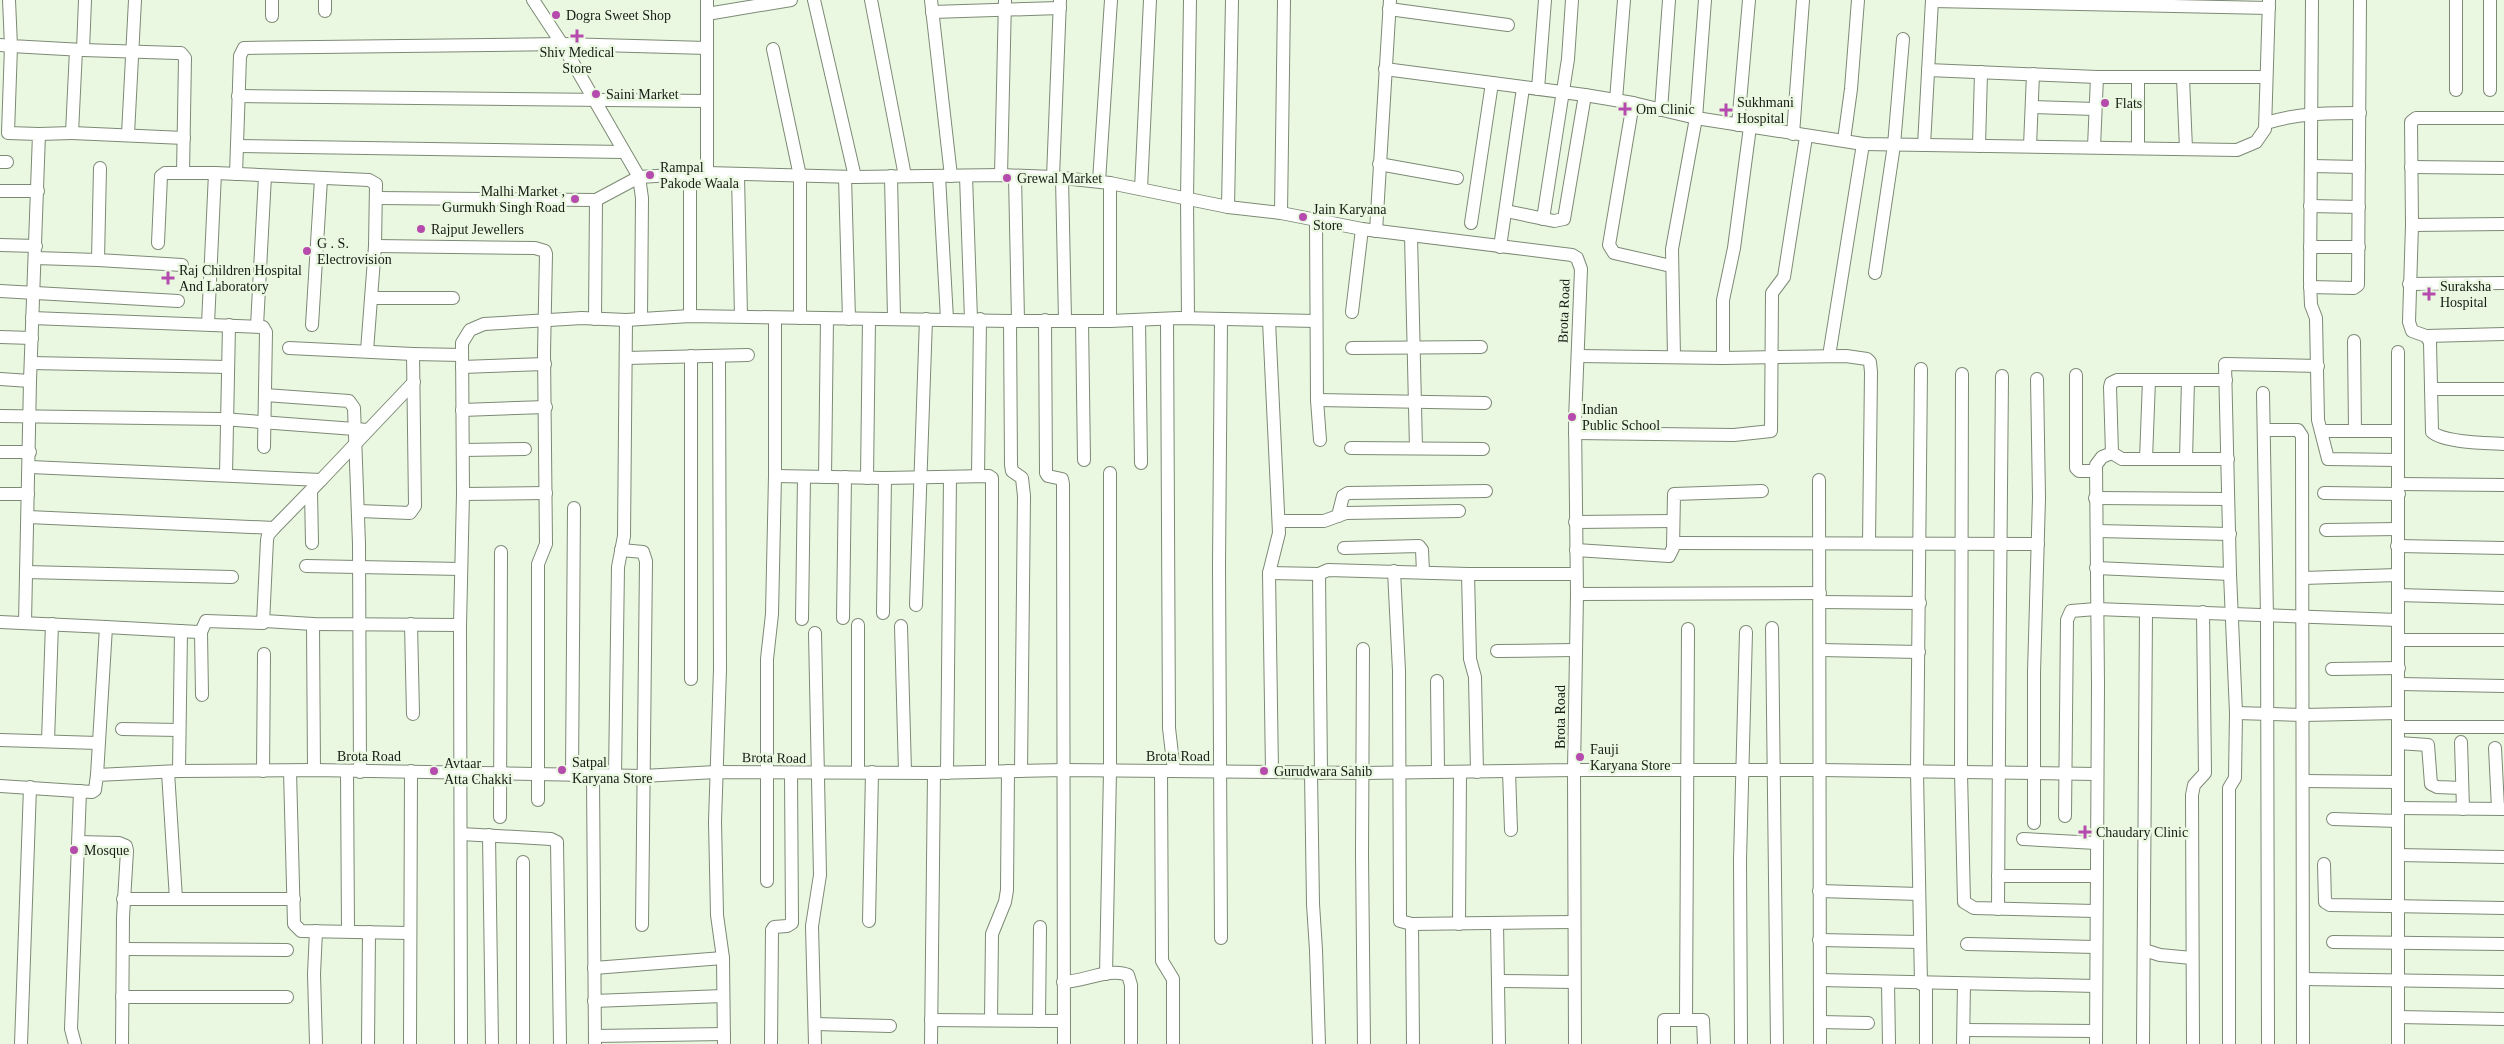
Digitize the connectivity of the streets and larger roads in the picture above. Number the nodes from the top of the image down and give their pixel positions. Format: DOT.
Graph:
graph roads {
  1 [pos="9,0"];
  2 [pos="85,0"];
  3 [pos="135,0"];
  4 [pos="272,0"];
  5 [pos="534,0"];
  6 [pos="707,0"];
  7 [pos="791,0"];
  8 [pos="814,0"];
  9 [pos="871,0"];
  10 [pos="1111,0"];
  11 [pos="1150,0"];
  12 [pos="1190,0"];
  13 [pos="1232,0"];
  14 [pos="1284,0"];
  15 [pos="1545,0"];
  16 [pos="1572,0"];
  17 [pos="1624,0"];
  18 [pos="1669,0"];
  19 [pos="1705,0"];
  20 [pos="1749,0"];
  21 [pos="1803,0"];
  22 [pos="1858,0"];
  23 [pos="1932,0"];
  24 [pos="2312,0"];
  25 [pos="2360,0"];
  26 [pos="2456,0"];
  27 [pos="2490,0"];
  28 [pos="1005,4"];
  29 [pos="1060,4"];
  30 [pos="2269,4"];
  31 [pos="1390,5"];
  32 [pos="931,6"];
  33 [pos="707,14"];
  34 [pos="272,16"];
  35 [pos="1508,25"];
  36 [pos="1904,40"];
  37 [pos="562,44"];
  38 [pos="6,46"];
  39 [pos="707,48"];
  40 [pos="773,49"];
  41 [pos="79,50"];
  42 [pos="131,53"];
  43 [pos="1385,68"];
  44 [pos="1928,70"];
  45 [pos="1981,72"];
  46 [pos="2033,74"];
  47 [pos="2096,77"];
  48 [pos="2138,77"];
  49 [pos="2266,77"];
  50 [pos="2183,78"];
  51 [pos="1492,83"];
  52 [pos="1523,88"];
  53 [pos="1538,89"];
  54 [pos="2456,90"];
  55 [pos="2490,90"];
  56 [pos="1564,92"];
  57 [pos="1585,95"];
  58 [pos="238,96"];
  59 [pos="594,100"];
  60 [pos="1616,100"];
  61 [pos="707,101"];
  62 [pos="1633,103"];
  63 [pos="2032,107"];
  64 [pos="2095,109"];
  65 [pos="1661,110"];
  66 [pos="2312,113"];
  67 [pos="2360,113"];
  68 [pos="1696,118"];
  69 [pos="2504,118"];
  70 [pos="2266,123"];
  71 [pos="1744,126"];
  72 [pos="4,133"];
  73 [pos="72,133"];
  74 [pos="39,134"];
  75 [pos="128,134"];
  76 [pos="1793,134"];
  77 [pos="1806,136"];
  78 [pos="184,138"];
  79 [pos="1844,140"];
  80 [pos="1863,144"];
  81 [pos="1894,145"];
  82 [pos="1924,145"];
  83 [pos="237,146"];
  84 [pos="1979,146"];
  85 [pos="2030,146"];
  86 [pos="2138,146"];
  87 [pos="2094,147"];
  88 [pos="2186,149"];
  89 [pos="624,152"];
  90 [pos="1379,164"];
  91 [pos="2311,166"];
  92 [pos="2359,167"];
  93 [pos="2411,167"];
  94 [pos="100,168"];
  95 [pos="2504,168"];
  96 [pos="183,173"];
  97 [pos="215,173"];
  98 [pos="707,173"];
  99 [pos="236,174"];
  100 [pos="690,175"];
  101 [pos="738,175"];
  102 [pos="265,176"];
  103 [pos="800,176"];
  104 [pos="891,176"];
  105 [pos="905,176"];
  106 [pos="945,176"];
  107 [pos="966,176"];
  108 [pos="1001,176"];
  109 [pos="1014,176"];
  110 [pos="639,177"];
  111 [pos="850,177"];
  112 [pos="1057,178"];
  113 [pos="1457,178"];
  114 [pos="321,179"];
  115 [pos="1105,182"];
  116 [pos="1142,189"];
  117 [pos="0,191"];
  118 [pos="38,191"];
  119 [pos="377,198"];
  120 [pos="1187,198"];
  121 [pos="596,200"];
  122 [pos="2310,206"];
  123 [pos="2359,206"];
  124 [pos="1228,207"];
  125 [pos="1506,211"];
  126 [pos="1280,213"];
  127 [pos="1543,219"];
  128 [pos="1316,220"];
  129 [pos="1471,223"];
  130 [pos="2504,224"];
  131 [pos="2412,225"];
  132 [pos="1362,229"];
  133 [pos="1376,231"];
  134 [pos="1412,235"];
  135 [pos="158,243"];
  136 [pos="0,245"];
  137 [pos="375,246"];
  138 [pos="1500,247"];
  139 [pos="2310,247"];
  140 [pos="2359,247"];
  141 [pos="36,252"];
  142 [pos="98,260"];
  143 [pos="182,265"];
  144 [pos="1671,266"];
  145 [pos="1875,272"];
  146 [pos="2504,283"];
  147 [pos="2410,284"];
  148 [pos="2310,287"];
  149 [pos="0,291"];
  150 [pos="34,292"];
  151 [pos="372,298"];
  152 [pos="453,298"];
  153 [pos="178,300"];
  154 [pos="1352,312"];
  155 [pos="690,316"];
  156 [pos="741,316"];
  157 [pos="32,318"];
  158 [pos="775,318"];
  159 [pos="800,318"];
  160 [pos="894,318"];
  161 [pos="1188,318"];
  162 [pos="595,319"];
  163 [pos="641,319"];
  164 [pos="827,319"];
  165 [pos="848,319"];
  166 [pos="868,319"];
  167 [pos="926,319"];
  168 [pos="947,319"];
  169 [pos="975,319"];
  170 [pos="1167,319"];
  171 [pos="546,320"];
  172 [pos="626,320"];
  173 [pos="1014,320"];
  174 [pos="1045,320"];
  175 [pos="1065,320"];
  176 [pos="1139,320"];
  177 [pos="1221,320"];
  178 [pos="1082,321"];
  179 [pos="1110,321"];
  180 [pos="1316,321"];
  181 [pos="1269,322"];
  182 [pos="208,324"];
  183 [pos="229,325"];
  184 [pos="312,325"];
  185 [pos="257,326"];
  186 [pos="2504,334"];
  187 [pos="2426,336"];
  188 [pos="0,337"];
  189 [pos="32,338"];
  190 [pos="2354,341"];
  191 [pos="1415,346"];
  192 [pos="1481,347"];
  193 [pos="289,348"];
  194 [pos="1352,348"];
  195 [pos="367,352"];
  196 [pos="2398,352"];
  197 [pos="413,354"];
  198 [pos="748,355"];
  199 [pos="691,356"];
  200 [pos="719,356"];
  201 [pos="1578,356"];
  202 [pos="1830,356"];
  203 [pos="1674,357"];
  204 [pos="626,358"];
  205 [pos="1723,358"];
  206 [pos="1772,358"];
  207 [pos="462,361"];
  208 [pos="31,363"];
  209 [pos="545,364"];
  210 [pos="2318,366"];
  211 [pos="228,367"];
  212 [pos="1921,369"];
  213 [pos="1962,374"];
  214 [pos="2076,375"];
  215 [pos="2002,376"];
  216 [pos="0,379"];
  217 [pos="2037,379"];
  218 [pos="2149,380"];
  219 [pos="2188,380"];
  220 [pos="2226,380"];
  221 [pos="30,381"];
  222 [pos="414,382"];
  223 [pos="2504,389"];
  224 [pos="2431,390"];
  225 [pos="2263,393"];
  226 [pos="265,395"];
  227 [pos="1317,400"];
  228 [pos="1416,401"];
  229 [pos="1485,403"];
  230 [pos="546,407"];
  231 [pos="462,410"];
  232 [pos="0,416"];
  233 [pos="30,417"];
  234 [pos="228,420"];
  235 [pos="265,421"];
  236 [pos="2321,428"];
  237 [pos="362,429"];
  238 [pos="2264,430"];
  239 [pos="2298,430"];
  240 [pos="2355,431"];
  241 [pos="2398,431"];
  242 [pos="1575,433"];
  243 [pos="1320,440"];
  244 [pos="356,444"];
  245 [pos="2504,444"];
  246 [pos="264,447"];
  247 [pos="1351,448"];
  248 [pos="1416,448"];
  249 [pos="525,449"];
  250 [pos="1483,449"];
  251 [pos="463,450"];
  252 [pos="0,452"];
  253 [pos="30,452"];
  254 [pos="2112,453"];
  255 [pos="2146,459"];
  256 [pos="2186,459"];
  257 [pos="1084,460"];
  258 [pos="2228,460"];
  259 [pos="2398,460"];
  260 [pos="1141,464"];
  261 [pos="30,467"];
  262 [pos="2095,471"];
  263 [pos="1110,473"];
  264 [pos="226,474"];
  265 [pos="775,476"];
  266 [pos="978,476"];
  267 [pos="804,477"];
  268 [pos="825,477"];
  269 [pos="844,477"];
  270 [pos="950,477"];
  271 [pos="867,478"];
  272 [pos="885,478"];
  273 [pos="920,478"];
  274 [pos="321,480"];
  275 [pos="1820,480"];
  276 [pos="2504,485"];
  277 [pos="2399,489"];
  278 [pos="311,491"];
  279 [pos="1486,491"];
  280 [pos="1762,491"];
  281 [pos="546,493"];
  282 [pos="2324,493"];
  283 [pos="0,494"];
  284 [pos="28,494"];
  285 [pos="463,494"];
  286 [pos="2095,498"];
  287 [pos="2228,499"];
  288 [pos="574,508"];
  289 [pos="358,511"];
  290 [pos="1459,511"];
  291 [pos="1338,516"];
  292 [pos="28,517"];
  293 [pos="1279,521"];
  294 [pos="1673,521"];
  295 [pos="1576,522"];
  296 [pos="274,528"];
  297 [pos="2398,529"];
  298 [pos="2326,530"];
  299 [pos="2097,531"];
  300 [pos="2230,534"];
  301 [pos="312,543"];
  302 [pos="1674,543"];
  303 [pos="1869,543"];
  304 [pos="1920,543"];
  305 [pos="1820,544"];
  306 [pos="1963,544"];
  307 [pos="2001,544"];
  308 [pos="2038,544"];
  309 [pos="2397,546"];
  310 [pos="1344,548"];
  311 [pos="2504,548"];
  312 [pos="621,550"];
  313 [pos="1576,550"];
  314 [pos="501,552"];
  315 [pos="306,566"];
  316 [pos="360,566"];
  317 [pos="2096,568"];
  318 [pos="461,569"];
  319 [pos="1394,571"];
  320 [pos="26,572"];
  321 [pos="1423,572"];
  322 [pos="1268,573"];
  323 [pos="1319,574"];
  324 [pos="1468,574"];
  325 [pos="1576,574"];
  326 [pos="2230,574"];
  327 [pos="2398,575"];
  328 [pos="232,577"];
  329 [pos="2303,578"];
  330 [pos="1577,594"];
  331 [pos="2398,595"];
  332 [pos="1820,598"];
  333 [pos="2504,598"];
  334 [pos="1920,603"];
  335 [pos="916,605"];
  336 [pos="2096,609"];
  337 [pos="2146,611"];
  338 [pos="2203,612"];
  339 [pos="883,613"];
  340 [pos="2232,614"];
  341 [pos="2267,616"];
  342 [pos="2303,617"];
  343 [pos="843,618"];
  344 [pos="802,619"];
  345 [pos="2398,620"];
  346 [pos="264,621"];
  347 [pos="0,622"];
  348 [pos="25,623"];
  349 [pos="360,623"];
  350 [pos="52,624"];
  351 [pos="313,624"];
  352 [pos="412,624"];
  353 [pos="858,624"];
  354 [pos="460,625"];
  355 [pos="901,626"];
  356 [pos="106,627"];
  357 [pos="1772,628"];
  358 [pos="1688,629"];
  359 [pos="0,631"];
  360 [pos="181,632"];
  361 [pos="201,632"];
  362 [pos="1746,632"];
  363 [pos="815,634"];
  364 [pos="2398,640"];
  365 [pos="2504,640"];
  366 [pos="1363,648"];
  367 [pos="1575,650"];
  368 [pos="1820,650"];
  369 [pos="1497,651"];
  370 [pos="1919,652"];
  371 [pos="264,654"];
  372 [pos="2399,668"];
  373 [pos="2332,669"];
  374 [pos="691,679"];
  375 [pos="1437,681"];
  376 [pos="2400,684"];
  377 [pos="2504,686"];
  378 [pos="202,695"];
  379 [pos="2236,713"];
  380 [pos="2398,713"];
  381 [pos="412,714"];
  382 [pos="2267,714"];
  383 [pos="2303,715"];
  384 [pos="2398,727"];
  385 [pos="2504,727"];
  386 [pos="122,729"];
  387 [pos="179,730"];
  388 [pos="0,740"];
  389 [pos="48,741"];
  390 [pos="2461,742"];
  391 [pos="98,743"];
  392 [pos="2398,743"];
  393 [pos="2495,748"];
  394 [pos="314,770"];
  395 [pos="1064,770"];
  396 [pos="1574,770"];
  397 [pos="1687,770"];
  398 [pos="1742,770"];
  399 [pos="1773,770"];
  400 [pos="1820,770"];
  401 [pos="263,771"];
  402 [pos="290,771"];
  403 [pos="347,771"];
  404 [pos="411,771"];
  405 [pos="992,771"];
  406 [pos="1015,771"];
  407 [pos="1110,771"];
  408 [pos="1161,771"];
  409 [pos="1174,771"];
  410 [pos="1222,771"];
  411 [pos="1509,771"];
  412 [pos="173,772"];
  413 [pos="360,772"];
  414 [pos="716,772"];
  415 [pos="766,772"];
  416 [pos="858,772"];
  417 [pos="872,772"];
  418 [pos="905,772"];
  419 [pos="1272,772"];
  420 [pos="1438,772"];
  421 [pos="1460,772"];
  422 [pos="1477,772"];
  423 [pos="1917,772"];
  424 [pos="460,773"];
  425 [pos="791,773"];
  426 [pos="818,773"];
  427 [pos="941,773"];
  428 [pos="1316,773"];
  429 [pos="1363,773"];
  430 [pos="1400,773"];
  431 [pos="1961,773"];
  432 [pos="1997,773"];
  433 [pos="2034,773"];
  434 [pos="2066,773"];
  435 [pos="499,774"];
  436 [pos="2096,774"];
  437 [pos="97,775"];
  438 [pos="537,775"];
  439 [pos="572,775"];
  440 [pos="593,776"];
  441 [pos="615,776"];
  442 [pos="643,776"];
  443 [pos="2303,781"];
  444 [pos="2398,782"];
  445 [pos="0,786"];
  446 [pos="30,787"];
  447 [pos="2462,788"];
  448 [pos="80,790"];
  449 [pos="538,800"];
  450 [pos="2501,808"];
  451 [pos="2463,809"];
  452 [pos="2398,814"];
  453 [pos="2065,816"];
  454 [pos="500,817"];
  455 [pos="2333,819"];
  456 [pos="2034,823"];
  457 [pos="1511,830"];
  458 [pos="461,834"];
  459 [pos="489,835"];
  460 [pos="2023,839"];
  461 [pos="79,842"];
  462 [pos="2096,844"];
  463 [pos="2398,855"];
  464 [pos="2504,857"];
  465 [pos="523,862"];
  466 [pos="2324,864"];
  467 [pos="1998,876"];
  468 [pos="2095,876"];
  469 [pos="767,881"];
  470 [pos="1820,891"];
  471 [pos="1919,894"];
  472 [pos="124,899"];
  473 [pos="176,899"];
  474 [pos="294,899"];
  475 [pos="2398,907"];
  476 [pos="2504,908"];
  477 [pos="1998,909"];
  478 [pos="2095,911"];
  479 [pos="869,921"];
  480 [pos="1574,922"];
  481 [pos="1497,923"];
  482 [pos="1412,924"];
  483 [pos="1459,924"];
  484 [pos="642,925"];
  485 [pos="1040,926"];
  486 [pos="316,931"];
  487 [pos="348,931"];
  488 [pos="369,932"];
  489 [pos="410,932"];
  490 [pos="1222,938"];
  491 [pos="1820,940"];
  492 [pos="1920,942"];
  493 [pos="2333,942"];
  494 [pos="2399,943"];
  495 [pos="1967,944"];
  496 [pos="2504,944"];
  497 [pos="2095,947"];
  498 [pos="123,949"];
  499 [pos="287,950"];
  500 [pos="2144,950"];
  501 [pos="723,958"];
  502 [pos="2192,958"];
  503 [pos="594,968"];
  504 [pos="1106,974"];
  505 [pos="2303,979"];
  506 [pos="2398,979"];
  507 [pos="1820,980"];
  508 [pos="1498,981"];
  509 [pos="1064,982"];
  510 [pos="1574,982"];
  511 [pos="2504,982"];
  512 [pos="1888,983"];
  513 [pos="1923,984"];
  514 [pos="1964,984"];
  515 [pos="2096,986"];
  516 [pos="287,996"];
  517 [pos="723,996"];
  518 [pos="122,997"];
  519 [pos="594,1001"];
  520 [pos="2398,1017"];
  521 [pos="1686,1018"];
  522 [pos="2504,1019"];
  523 [pos="930,1020"];
  524 [pos="992,1020"];
  525 [pos="1039,1021"];
  526 [pos="1064,1021"];
  527 [pos="1820,1022"];
  528 [pos="1868,1023"];
  529 [pos="815,1024"];
  530 [pos="890,1026"];
  531 [pos="1964,1030"];
  532 [pos="2096,1031"];
  533 [pos="724,1039"];
  534 [pos="595,1040"];
  535 [pos="21,1044"];
  536 [pos="75,1044"];
  537 [pos="122,1044"];
  538 [pos="316,1044"];
  539 [pos="368,1044"];
  540 [pos="410,1044"];
  541 [pos="461,1044"];
  542 [pos="492,1044"];
  543 [pos="523,1044"];
  544 [pos="560,1044"];
  545 [pos="771,1044"];
  546 [pos="815,1044"];
  547 [pos="931,1044"];
  548 [pos="1064,1044"];
  549 [pos="1132,1044"];
  550 [pos="1173,1044"];
  551 [pos="1319,1044"];
  552 [pos="1364,1044"];
  553 [pos="1413,1044"];
  554 [pos="1499,1044"];
  555 [pos="1575,1044"];
  556 [pos="1664,1044"];
  557 [pos="1704,1044"];
  558 [pos="1741,1044"];
  559 [pos="1777,1044"];
  560 [pos="1820,1044"];
  561 [pos="1889,1044"];
  562 [pos="1926,1044"];
  563 [pos="1963,1044"];
  564 [pos="2096,1044"];
  565 [pos="2143,1044"];
  566 [pos="2193,1044"];
  567 [pos="2229,1044"];
  568 [pos="2268,1044"];
  569 [pos="2303,1044"];
  570 [pos="2398,1044"];
  1 -- 38 [label="street"];
  2 -- 41 [label="street"];
  3 -- 42 [label="street"];
  4 -- 34 [label="street"];
  5 -- 37 [label="street"];
  6 -- 33 [label="street"];
  7 -- 33 [label="street"];
  8 -- 111 [label="street"];
  9 -- 105 [label="street"];
  10 -- 115 [label="street"];
  11 -- 116 [label="street"];
  12 -- 120 [label="street"];
  13 -- 124 [label="street"];
  14 -- 126 [label="street"];
  15 -- 53 [label="street"];
  16 -- 56 [label="street"];
  17 -- 60 [label="street"];
  18 -- 65 [label="street"];
  19 -- 68 [label="street"];
  20 -- 71 [label="street"];
  21 -- 76 [label="street"];
  22 -- 79 [label="street"];
  23 -- 30 [label="street"];
  23 -- 44 [label="street"];
  24 -- 66 [label="street"];
  25 -- 67 [label="street"];
  26 -- 54 [label="street"];
  27 -- 55 [label="street"];
  28 -- 29 [label="street"];
  28 -- 32 [label="street"];
  28 -- 108 [label="street"];
  29 -- 112 [label="street"];
  30 -- 49 [label="street"];
  31 -- 35 [label="street"];
  31 -- 43 [label="street"];
  32 -- 106 [label="street"];
  33 -- 39 [label="street"];
  36 -- 81 [label="street"];
  37 -- 39 [label="street"];
  37 -- 58 [label="street"];
  37 -- 59 [label="street"];
  38 -- 41 [label="street"];
  38 -- 72 [label="street"];
  39 -- 61 [label="street"];
  40 -- 103 [label="street"];
  41 -- 42 [label="street"];
  41 -- 73 [label="street"];
  42 -- 75 [label="street"];
  42 -- 78 [label="street"];
  43 -- 51 [label="street"];
  43 -- 90 [label="street"];
  44 -- 45 [label="street"];
  44 -- 82 [label="street"];
  45 -- 46 [label="street"];
  45 -- 84 [label="street"];
  46 -- 47 [label="street"];
  46 -- 63 [label="street"];
  47 -- 48 [label="street"];
  47 -- 64 [label="street"];
  48 -- 50 [label="street"];
  48 -- 86 [label="street"];
  49 -- 50 [label="street"];
  49 -- 70 [label="street"];
  50 -- 88 [label="street"];
  51 -- 52 [label="street"];
  51 -- 129 [label="street"];
  52 -- 53 [label="street"];
  52 -- 125 [label="street"];
  53 -- 56 [label="street"];
  56 -- 57 [label="street"];
  56 -- 127 [label="street"];
  57 -- 60 [label="street"];
  57 -- 127 [label="street"];
  58 -- 59 [label="street"];
  58 -- 83 [label="street"];
  59 -- 61 [label="street"];
  59 -- 89 [label="street"];
  60 -- 62 [label="street"];
  61 -- 98 [label="street"];
  62 -- 65 [label="street"];
  62 -- 144 [label="street"];
  63 -- 64 [label="street"];
  63 -- 85 [label="street"];
  64 -- 87 [label="street"];
  65 -- 68 [label="street"];
  66 -- 67 [label="street"];
  66 -- 70 [label="street"];
  66 -- 91 [label="street"];
  67 -- 92 [label="street"];
  68 -- 71 [label="street"];
  68 -- 144 [label="street"];
  69 -- 93 [label="street"];
  70 -- 88 [label="street"];
  71 -- 76 [label="street"];
  71 -- 205 [label="street"];
  72 -- 74 [label="street"];
  73 -- 74 [label="street"];
  73 -- 75 [label="street"];
  74 -- 118 [label="street"];
  75 -- 78 [label="street"];
  76 -- 77 [label="street"];
  77 -- 79 [label="street"];
  77 -- 206 [label="street"];
  78 -- 96 [label="street"];
  79 -- 80 [label="street"];
  80 -- 81 [label="street"];
  80 -- 202 [label="street"];
  81 -- 82 [label="street"];
  81 -- 145 [label="street"];
  82 -- 84 [label="street"];
  83 -- 89 [label="street"];
  83 -- 99 [label="street"];
  84 -- 85 [label="street"];
  85 -- 87 [label="street"];
  86 -- 87 [label="street"];
  86 -- 88 [label="street"];
  89 -- 110 [label="street"];
  90 -- 113 [label="street"];
  90 -- 133 [label="street"];
  91 -- 92 [label="street"];
  91 -- 122 [label="street"];
  92 -- 123 [label="street"];
  93 -- 95 [label="street"];
  93 -- 131 [label="street"];
  94 -- 142 [label="street"];
  96 -- 97 [label="street"];
  96 -- 135 [label="street"];
  97 -- 99 [label="street"];
  97 -- 182 [label="street"];
  98 -- 100 [label="street, Brota Road"];
  98 -- 101 [label="street, Brota Road"];
  99 -- 102 [label="street"];
  100 -- 110 [label="street, Brota Road"];
  100 -- 155 [label="street"];
  101 -- 103 [label="street, Brota Road"];
  101 -- 156 [label="street"];
  102 -- 114 [label="street"];
  102 -- 185 [label="street"];
  103 -- 111 [label="street, Brota Road"];
  103 -- 159 [label="street"];
  104 -- 105 [label="street, Brota Road"];
  104 -- 111 [label="street, Brota Road"];
  104 -- 160 [label="street"];
  105 -- 106 [label="street, Brota Road"];
  106 -- 107 [label="street, Brota Road"];
  106 -- 168 [label="street"];
  107 -- 108 [label="street, Brota Road"];
  107 -- 169 [label="street"];
  108 -- 109 [label="street, Brota Road"];
  109 -- 112 [label="street, Brota Road"];
  109 -- 173 [label="street"];
  110 -- 121 [label="street"];
  110 -- 163 [label="street"];
  111 -- 165 [label="street"];
  112 -- 115 [label="street, Brota Road"];
  112 -- 175 [label="street"];
  114 -- 119 [label="street"];
  114 -- 184 [label="street"];
  115 -- 116 [label="street, Brota Road"];
  115 -- 179 [label="street"];
  116 -- 120 [label="street, Brota Road"];
  117 -- 118 [label="street"];
  118 -- 141 [label="street"];
  119 -- 121 [label="street"];
  119 -- 137 [label="street"];
  120 -- 124 [label="street, Brota Road"];
  120 -- 161 [label="street"];
  121 -- 162 [label="street"];
  122 -- 123 [label="street"];
  122 -- 139 [label="street"];
  123 -- 140 [label="street"];
  124 -- 126 [label="street, Brota Road"];
  125 -- 127 [label="street"];
  125 -- 138 [label="street"];
  126 -- 128 [label="street, Brota Road"];
  128 -- 132 [label="street, Brota Road"];
  128 -- 180 [label="street"];
  130 -- 131 [label="street"];
  131 -- 147 [label="street"];
  132 -- 133 [label="street, Brota Road"];
  132 -- 154 [label="street"];
  133 -- 134 [label="street, Brota Road"];
  134 -- 138 [label="street, Brota Road"];
  134 -- 191 [label="street"];
  136 -- 141 [label="street"];
  137 -- 151 [label="street"];
  137 -- 171 [label="street"];
  138 -- 201 [label="street, Brota Road"];
  139 -- 140 [label="street"];
  139 -- 148 [label="street"];
  140 -- 148 [label="street"];
  141 -- 142 [label="street"];
  141 -- 150 [label="street"];
  142 -- 143 [label="street"];
  144 -- 203 [label="street"];
  146 -- 147 [label="street"];
  147 -- 187 [label="street"];
  148 -- 210 [label="street"];
  149 -- 150 [label="street"];
  150 -- 153 [label="street"];
  150 -- 157 [label="street"];
  151 -- 152 [label="street"];
  151 -- 195 [label="street"];
  155 -- 156 [label="street"];
  155 -- 163 [label="street"];
  156 -- 158 [label="street"];
  157 -- 182 [label="street"];
  157 -- 189 [label="street"];
  158 -- 159 [label="street"];
  158 -- 265 [label="street"];
  159 -- 164 [label="street"];
  160 -- 166 [label="street"];
  160 -- 167 [label="street"];
  161 -- 170 [label="street"];
  161 -- 177 [label="street"];
  162 -- 171 [label="street"];
  162 -- 172 [label="street"];
  163 -- 172 [label="street"];
  164 -- 165 [label="street"];
  164 -- 268 [label="street"];
  165 -- 166 [label="street"];
  166 -- 271 [label="street"];
  167 -- 168 [label="street"];
  167 -- 273 [label="street"];
  168 -- 169 [label="street"];
  169 -- 173 [label="street"];
  169 -- 266 [label="street"];
  170 -- 176 [label="street"];
  170 -- 409 [label="street"];
  171 -- 207 [label="street"];
  171 -- 209 [label="street"];
  172 -- 204 [label="street"];
  173 -- 174 [label="street"];
  173 -- 406 [label="street"];
  174 -- 175 [label="street"];
  174 -- 395 [label="street"];
  175 -- 178 [label="street"];
  176 -- 179 [label="street"];
  176 -- 260 [label="street"];
  177 -- 181 [label="street"];
  177 -- 410 [label="street"];
  178 -- 179 [label="street"];
  178 -- 257 [label="street"];
  180 -- 181 [label="street"];
  180 -- 227 [label="street"];
  181 -- 293 [label="street"];
  182 -- 183 [label="street"];
  183 -- 185 [label="street"];
  183 -- 211 [label="street"];
  185 -- 226 [label="street"];
  186 -- 187 [label="street"];
  187 -- 224 [label="street"];
  188 -- 189 [label="street"];
  189 -- 208 [label="street"];
  190 -- 240 [label="street"];
  191 -- 192 [label="street"];
  191 -- 194 [label="street"];
  191 -- 228 [label="street"];
  193 -- 195 [label="street"];
  195 -- 197 [label="street"];
  196 -- 241 [label="street"];
  197 -- 207 [label="street"];
  197 -- 222 [label="street"];
  198 -- 200 [label="street"];
  199 -- 200 [label="street"];
  199 -- 204 [label="street"];
  199 -- 374 [label="street"];
  200 -- 414 [label="street"];
  201 -- 203 [label="street"];
  201 -- 242 [label="street, Brota Road"];
  202 -- 206 [label="street"];
  202 -- 303 [label="street"];
  203 -- 205 [label="street"];
  204 -- 312 [label="street"];
  205 -- 206 [label="street"];
  206 -- 242 [label="street"];
  207 -- 209 [label="street"];
  207 -- 231 [label="street"];
  208 -- 211 [label="street"];
  208 -- 221 [label="street"];
  209 -- 230 [label="street"];
  210 -- 220 [label="street"];
  210 -- 236 [label="street"];
  211 -- 234 [label="street"];
  212 -- 304 [label="street"];
  213 -- 306 [label="street"];
  214 -- 262 [label="street"];
  215 -- 307 [label="street"];
  216 -- 221 [label="street"];
  217 -- 308 [label="street"];
  218 -- 219 [label="street"];
  218 -- 254 [label="street"];
  218 -- 255 [label="street"];
  219 -- 220 [label="street"];
  219 -- 256 [label="street"];
  220 -- 258 [label="street"];
  221 -- 233 [label="street"];
  222 -- 237 [label="street"];
  222 -- 289 [label="street"];
  223 -- 224 [label="street"];
  224 -- 245 [label="street"];
  225 -- 238 [label="street"];
  226 -- 235 [label="street"];
  226 -- 237 [label="street"];
  227 -- 228 [label="street"];
  227 -- 243 [label="street"];
  228 -- 229 [label="street"];
  228 -- 248 [label="street"];
  230 -- 231 [label="street"];
  230 -- 281 [label="street"];
  231 -- 251 [label="street"];
  232 -- 233 [label="street"];
  233 -- 234 [label="street"];
  233 -- 253 [label="street"];
  234 -- 235 [label="street"];
  234 -- 264 [label="street"];
  235 -- 237 [label="street"];
  235 -- 246 [label="street"];
  236 -- 239 [label="street"];
  236 -- 240 [label="street"];
  236 -- 259 [label="street"];
  237 -- 244 [label="street"];
  238 -- 239 [label="street"];
  238 -- 341 [label="street"];
  239 -- 329 [label="street"];
  240 -- 241 [label="street"];
  241 -- 259 [label="street"];
  242 -- 295 [label="street, Brota Road"];
  244 -- 274 [label="street"];
  244 -- 289 [label="street"];
  247 -- 248 [label="street"];
  248 -- 250 [label="street"];
  249 -- 251 [label="street"];
  251 -- 285 [label="street"];
  252 -- 253 [label="street"];
  253 -- 261 [label="street"];
  254 -- 255 [label="street"];
  254 -- 262 [label="street"];
  255 -- 256 [label="street"];
  256 -- 258 [label="street"];
  258 -- 287 [label="street"];
  259 -- 277 [label="street"];
  261 -- 264 [label="street"];
  261 -- 284 [label="street"];
  262 -- 286 [label="street"];
  263 -- 407 [label="street"];
  264 -- 274 [label="street"];
  265 -- 267 [label="street"];
  265 -- 415 [label="street"];
  266 -- 270 [label="street"];
  266 -- 405 [label="street"];
  267 -- 268 [label="street"];
  267 -- 344 [label="street"];
  268 -- 269 [label="street"];
  269 -- 271 [label="street"];
  269 -- 343 [label="street"];
  270 -- 273 [label="street"];
  270 -- 427 [label="street"];
  271 -- 272 [label="street"];
  272 -- 273 [label="street"];
  272 -- 339 [label="street"];
  273 -- 335 [label="street"];
  274 -- 278 [label="street"];
  275 -- 305 [label="street"];
  276 -- 277 [label="street"];
  277 -- 282 [label="street"];
  277 -- 297 [label="street"];
  278 -- 296 [label="street"];
  278 -- 301 [label="street"];
  279 -- 291 [label="street"];
  280 -- 294 [label="street"];
  281 -- 285 [label="street"];
  281 -- 438 [label="street"];
  283 -- 284 [label="street"];
  284 -- 292 [label="street"];
  285 -- 318 [label="street"];
  286 -- 287 [label="street"];
  286 -- 299 [label="street"];
  287 -- 300 [label="street"];
  288 -- 439 [label="street"];
  289 -- 316 [label="street"];
  290 -- 291 [label="street"];
  291 -- 293 [label="street"];
  292 -- 296 [label="street"];
  292 -- 320 [label="street"];
  293 -- 322 [label="street"];
  294 -- 295 [label="street"];
  294 -- 302 [label="street"];
  295 -- 313 [label="street, Brota Road"];
  296 -- 346 [label="street"];
  297 -- 298 [label="street"];
  297 -- 309 [label="street"];
  299 -- 300 [label="street"];
  299 -- 317 [label="street"];
  300 -- 326 [label="street"];
  302 -- 305 [label="street"];
  302 -- 313 [label="street"];
  303 -- 304 [label="street"];
  303 -- 305 [label="street"];
  304 -- 306 [label="street"];
  304 -- 334 [label="street"];
  305 -- 332 [label="street"];
  306 -- 307 [label="street"];
  306 -- 431 [label="street"];
  307 -- 308 [label="street"];
  307 -- 432 [label="street"];
  308 -- 433 [label="street"];
  309 -- 311 [label="street"];
  309 -- 327 [label="street"];
  310 -- 321 [label="street"];
  312 -- 441 [label="street"];
  312 -- 442 [label="street"];
  313 -- 325 [label="street, Brota Road"];
  314 -- 435 [label="street"];
  315 -- 316 [label="street"];
  316 -- 318 [label="street"];
  316 -- 349 [label="street"];
  317 -- 326 [label="street"];
  317 -- 336 [label="street"];
  318 -- 354 [label="street"];
  319 -- 321 [label="street"];
  319 -- 323 [label="street"];
  319 -- 430 [label="street"];
  320 -- 328 [label="street"];
  320 -- 348 [label="street"];
  321 -- 324 [label="street"];
  322 -- 323 [label="street"];
  322 -- 419 [label="street"];
  323 -- 428 [label="street"];
  324 -- 325 [label="street"];
  324 -- 422 [label="street"];
  325 -- 330 [label="street, Brota Road"];
  326 -- 340 [label="street"];
  327 -- 329 [label="street"];
  327 -- 331 [label="street"];
  329 -- 342 [label="street"];
  330 -- 332 [label="street"];
  330 -- 367 [label="street, Brota Road"];
  331 -- 333 [label="street"];
  331 -- 345 [label="street"];
  332 -- 334 [label="street"];
  332 -- 368 [label="street"];
  334 -- 370 [label="street"];
  336 -- 337 [label="street"];
  336 -- 434 [label="street"];
  336 -- 436 [label="street"];
  337 -- 338 [label="street"];
  337 -- 500 [label="street"];
  338 -- 340 [label="street"];
  338 -- 502 [label="street"];
  340 -- 341 [label="street"];
  340 -- 379 [label="street"];
  341 -- 342 [label="street"];
  341 -- 382 [label="street"];
  342 -- 345 [label="street"];
  342 -- 383 [label="street"];
  345 -- 364 [label="street"];
  346 -- 351 [label="street"];
  346 -- 361 [label="street"];
  347 -- 348 [label="street"];
  347 -- 359 [label="street"];
  348 -- 350 [label="street"];
  349 -- 351 [label="street"];
  349 -- 352 [label="street"];
  349 -- 413 [label="street"];
  350 -- 356 [label="street"];
  350 -- 389 [label="street"];
  351 -- 394 [label="street"];
  352 -- 354 [label="street"];
  352 -- 381 [label="street"];
  353 -- 416 [label="street"];
  354 -- 424 [label="street"];
  355 -- 418 [label="street"];
  356 -- 360 [label="street"];
  356 -- 391 [label="street"];
  357 -- 399 [label="street"];
  358 -- 397 [label="street"];
  360 -- 361 [label="street"];
  360 -- 387 [label="street"];
  361 -- 378 [label="street"];
  362 -- 398 [label="street"];
  363 -- 426 [label="street"];
  364 -- 365 [label="street"];
  364 -- 372 [label="street"];
  366 -- 429 [label="street"];
  367 -- 369 [label="street"];
  367 -- 396 [label="street, Brota Road"];
  368 -- 370 [label="street"];
  368 -- 400 [label="street"];
  370 -- 423 [label="street"];
  371 -- 401 [label="street"];
  372 -- 373 [label="street"];
  372 -- 376 [label="street"];
  375 -- 420 [label="street"];
  376 -- 377 [label="street"];
  376 -- 380 [label="street"];
  379 -- 382 [label="street"];
  379 -- 567 [label="street"];
  380 -- 383 [label="street"];
  380 -- 384 [label="street"];
  382 -- 383 [label="street"];
  382 -- 568 [label="street"];
  383 -- 443 [label="street"];
  384 -- 385 [label="street"];
  384 -- 392 [label="street"];
  386 -- 387 [label="street"];
  387 -- 412 [label="street"];
  388 -- 389 [label="street"];
  389 -- 391 [label="street"];
  390 -- 447 [label="street"];
  391 -- 437 [label="street"];
  392 -- 444 [label="street"];
  392 -- 447 [label="street"];
  393 -- 450 [label="street"];
  394 -- 402 [label="street, Brota Road"];
  394 -- 403 [label="street, Brota Road"];
  395 -- 406 [label="street, Brota Road"];
  395 -- 407 [label="street, Brota Road"];
  395 -- 509 [label="street"];
  396 -- 397 [label="street"];
  396 -- 411 [label="street, Brota Road"];
  396 -- 480 [label="street"];
  397 -- 398 [label="street"];
  397 -- 521 [label="street"];
  398 -- 399 [label="street"];
  398 -- 558 [label="street"];
  399 -- 400 [label="street"];
  399 -- 559 [label="street"];
  400 -- 423 [label="street"];
  400 -- 470 [label="street"];
  401 -- 402 [label="street, Brota Road"];
  401 -- 412 [label="street, Brota Road"];
  402 -- 474 [label="street"];
  403 -- 413 [label="street, Brota Road"];
  403 -- 487 [label="street"];
  404 -- 413 [label="street, Brota Road"];
  404 -- 424 [label="street, Brota Road"];
  404 -- 489 [label="street"];
  405 -- 406 [label="street, Brota Road"];
  405 -- 427 [label="street, Brota Road"];
  406 -- 524 [label="street"];
  407 -- 408 [label="street, Brota Road"];
  407 -- 504 [label="street"];
  408 -- 409 [label="street, Brota Road"];
  408 -- 550 [label="street"];
  409 -- 410 [label="street, Brota Road"];
  410 -- 419 [label="street, Brota Road"];
  410 -- 490 [label="street"];
  411 -- 422 [label="street, Brota Road"];
  411 -- 457 [label="street"];
  412 -- 437 [label="street, Brota Road"];
  412 -- 473 [label="street"];
  414 -- 415 [label="street, Brota Road"];
  414 -- 442 [label="street, Brota Road"];
  414 -- 501 [label="street"];
  415 -- 425 [label="street, Brota Road"];
  415 -- 469 [label="street"];
  416 -- 417 [label="street, Brota Road"];
  416 -- 426 [label="street, Brota Road"];
  417 -- 418 [label="street, Brota Road"];
  417 -- 479 [label="street"];
  418 -- 427 [label="street, Brota Road"];
  419 -- 428 [label="street, Brota Road"];
  420 -- 421 [label="street, Brota Road"];
  420 -- 430 [label="street, Brota Road"];
  421 -- 422 [label="street, Brota Road"];
  421 -- 483 [label="street"];
  423 -- 431 [label="street"];
  423 -- 471 [label="street"];
  424 -- 435 [label="street, Brota Road"];
  424 -- 458 [label="street"];
  425 -- 426 [label="street, Brota Road"];
  425 -- 545 [label="street"];
  426 -- 529 [label="street"];
  427 -- 523 [label="street"];
  428 -- 429 [label="street, Brota Road"];
  428 -- 551 [label="street"];
  429 -- 430 [label="street, Brota Road"];
  429 -- 552 [label="street"];
  430 -- 482 [label="street"];
  431 -- 432 [label="street"];
  431 -- 477 [label="street"];
  432 -- 433 [label="street"];
  432 -- 467 [label="street"];
  433 -- 434 [label="street"];
  433 -- 456 [label="street"];
  434 -- 436 [label="street"];
  434 -- 453 [label="street"];
  435 -- 438 [label="street, Brota Road"];
  435 -- 454 [label="street"];
  436 -- 462 [label="street"];
  437 -- 448 [label="street"];
  438 -- 439 [label="street, Brota Road"];
  438 -- 449 [label="street"];
  439 -- 440 [label="street, Brota Road"];
  440 -- 441 [label="street, Brota Road"];
  440 -- 503 [label="street"];
  441 -- 442 [label="street, Brota Road"];
  442 -- 484 [label="street"];
  443 -- 444 [label="street"];
  443 -- 505 [label="street"];
  444 -- 452 [label="street"];
  445 -- 446 [label="street"];
  446 -- 448 [label="street"];
  446 -- 535 [label="street"];
  447 -- 451 [label="street"];
  448 -- 461 [label="street"];
  450 -- 451 [label="street"];
  451 -- 452 [label="street"];
  452 -- 455 [label="street"];
  452 -- 463 [label="street"];
  458 -- 459 [label="street"];
  458 -- 541 [label="street"];
  459 -- 542 [label="street"];
  459 -- 544 [label="street"];
  460 -- 462 [label="street"];
  461 -- 472 [label="street"];
  461 -- 536 [label="street"];
  462 -- 468 [label="street"];
  463 -- 464 [label="street"];
  463 -- 475 [label="street"];
  465 -- 543 [label="street"];
  466 -- 475 [label="street"];
  467 -- 468 [label="street"];
  467 -- 477 [label="street"];
  468 -- 478 [label="street"];
  470 -- 471 [label="street"];
  470 -- 491 [label="street"];
  471 -- 492 [label="street"];
  472 -- 473 [label="street"];
  472 -- 498 [label="street"];
  473 -- 474 [label="street"];
  474 -- 486 [label="street"];
  475 -- 476 [label="street"];
  475 -- 494 [label="street"];
  477 -- 478 [label="street"];
  478 -- 497 [label="street"];
  480 -- 481 [label="street"];
  480 -- 510 [label="street"];
  481 -- 483 [label="street"];
  481 -- 508 [label="street"];
  482 -- 483 [label="street"];
  482 -- 553 [label="street"];
  485 -- 525 [label="street"];
  486 -- 487 [label="street"];
  486 -- 538 [label="street"];
  487 -- 488 [label="street"];
  488 -- 489 [label="street"];
  488 -- 539 [label="street"];
  489 -- 540 [label="street"];
  491 -- 492 [label="street"];
  491 -- 507 [label="street"];
  492 -- 513 [label="street"];
  493 -- 494 [label="street"];
  494 -- 496 [label="street"];
  494 -- 506 [label="street"];
  495 -- 497 [label="street"];
  497 -- 515 [label="street"];
  498 -- 499 [label="street"];
  498 -- 518 [label="street"];
  500 -- 502 [label="street"];
  500 -- 565 [label="street"];
  501 -- 503 [label="street"];
  501 -- 517 [label="street"];
  502 -- 566 [label="street"];
  503 -- 519 [label="street"];
  504 -- 509 [label="street"];
  504 -- 549 [label="street"];
  505 -- 506 [label="street"];
  505 -- 569 [label="street"];
  506 -- 511 [label="street"];
  506 -- 520 [label="street"];
  507 -- 512 [label="street"];
  507 -- 527 [label="street"];
  508 -- 510 [label="street"];
  508 -- 554 [label="street"];
  509 -- 526 [label="street"];
  510 -- 555 [label="street"];
  512 -- 513 [label="street"];
  512 -- 561 [label="street"];
  513 -- 514 [label="street"];
  513 -- 562 [label="street"];
  514 -- 515 [label="street"];
  514 -- 531 [label="street"];
  515 -- 532 [label="street"];
  516 -- 518 [label="street"];
  517 -- 519 [label="street"];
  517 -- 533 [label="street"];
  518 -- 537 [label="street"];
  519 -- 534 [label="street"];
  520 -- 522 [label="street"];
  520 -- 570 [label="street"];
  521 -- 556 [label="street"];
  521 -- 557 [label="street"];
  523 -- 524 [label="street"];
  523 -- 547 [label="street"];
  524 -- 525 [label="street"];
  525 -- 526 [label="street"];
  526 -- 548 [label="street"];
  527 -- 528 [label="street"];
  527 -- 560 [label="street"];
  529 -- 530 [label="street"];
  529 -- 546 [label="street"];
  531 -- 532 [label="street"];
  531 -- 563 [label="street"];
  532 -- 564 [label="street"];
  533 -- 534 [label="street"];
}
